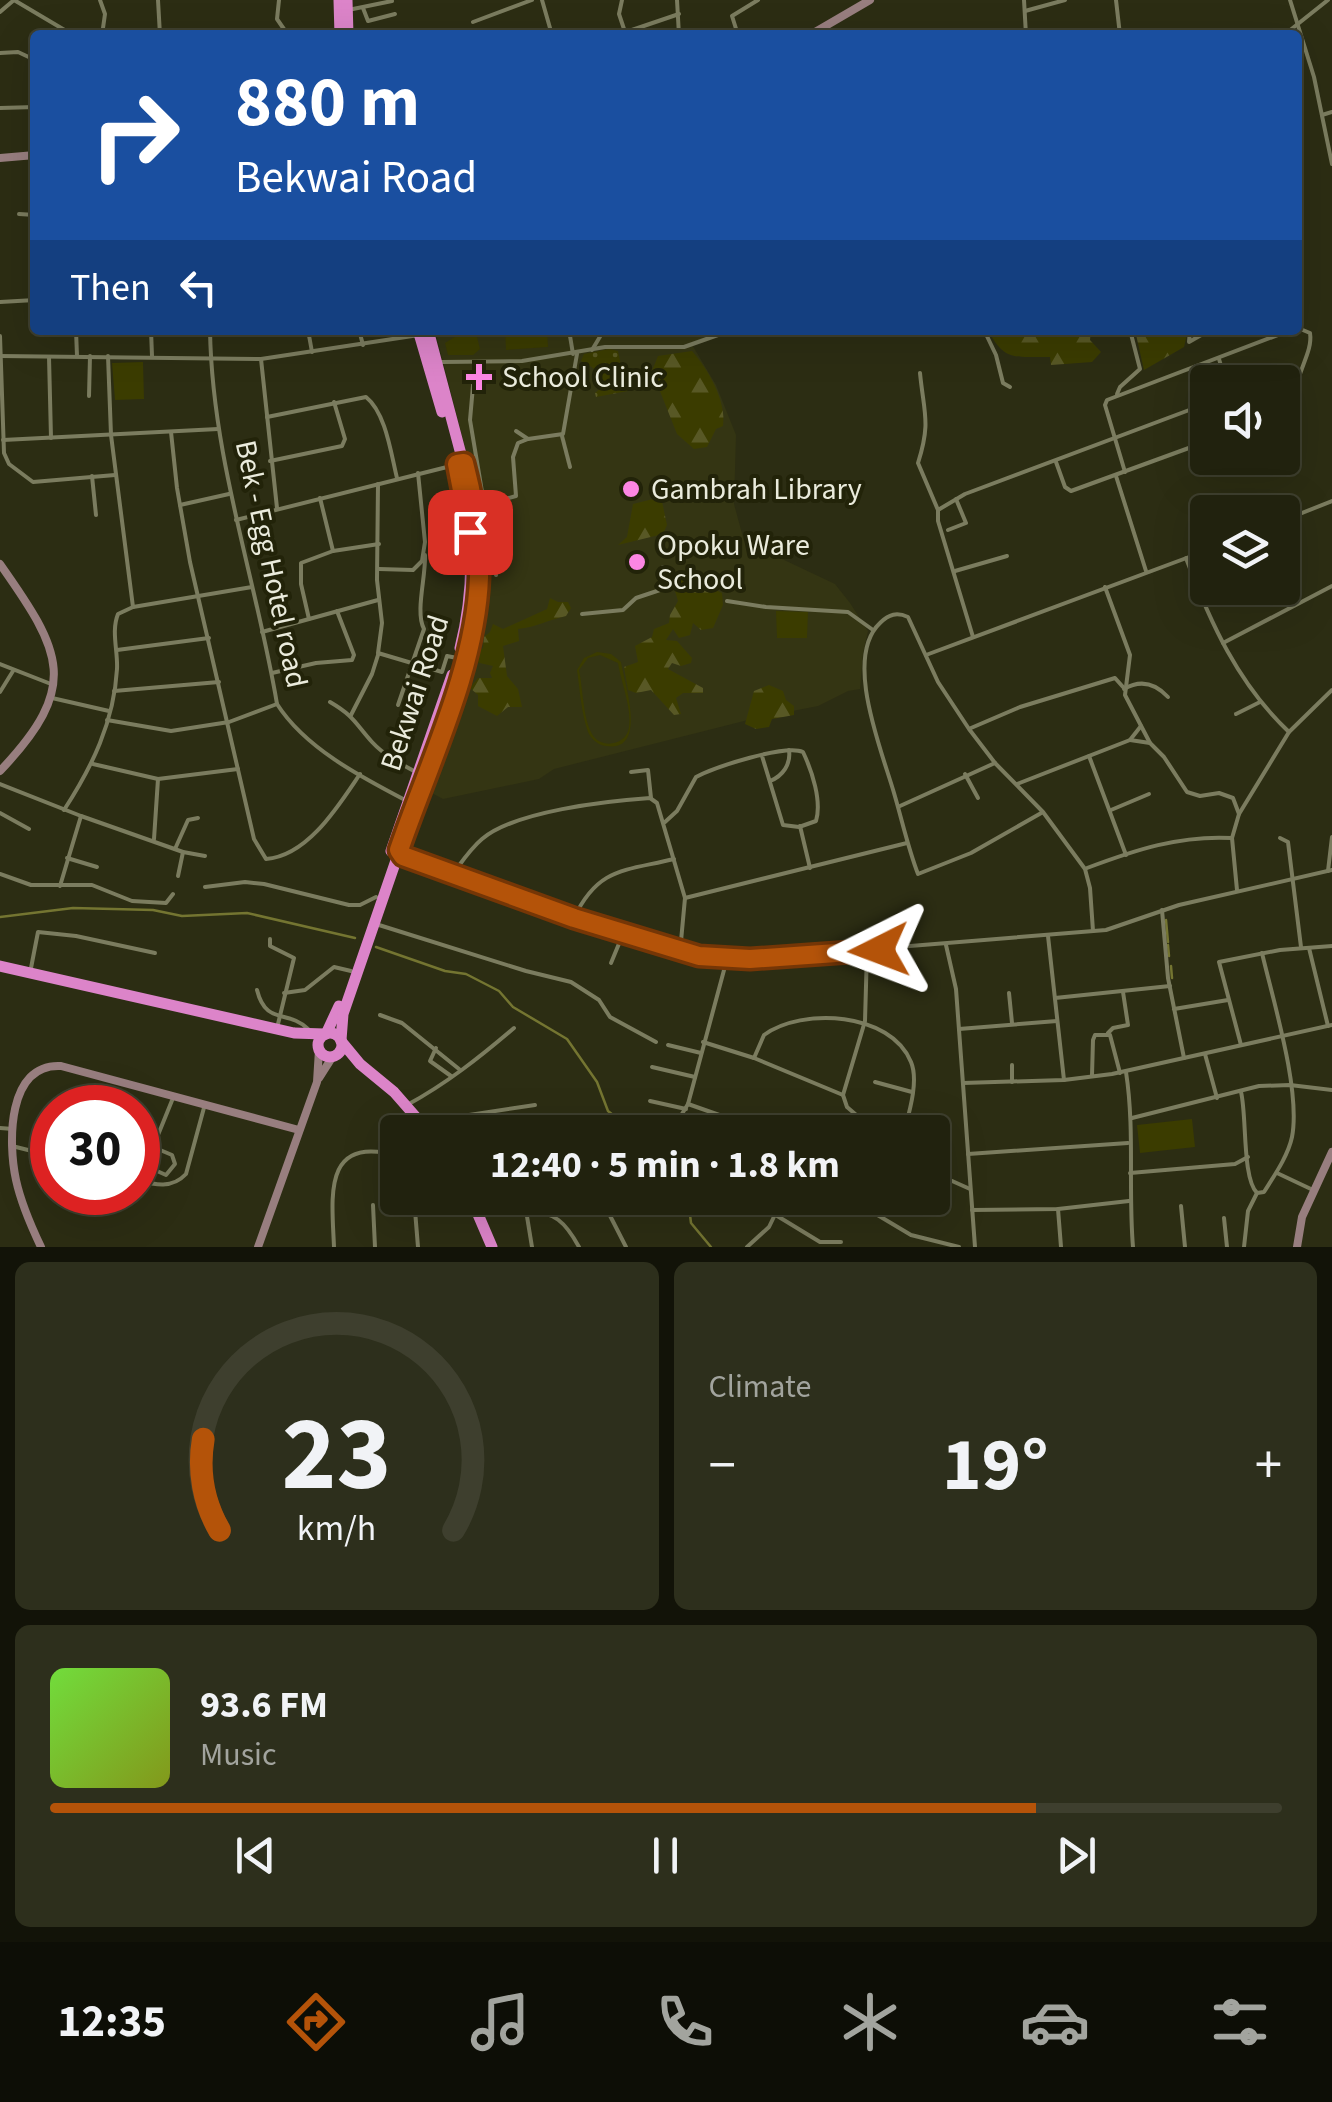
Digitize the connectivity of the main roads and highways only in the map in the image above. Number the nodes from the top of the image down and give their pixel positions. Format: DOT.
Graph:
graph roads {
  1 [pos="346,5"];
  2 [pos="344,30"];
  3 [pos="425,335"];
  4 [pos="425,335"];
  5 [pos="460,464"];
  6 [pos="422,767"];
  7 [pos="0,966"];
  8 [pos="339,1014"];
  9 [pos="313,1038"];
  10 [pos="341,1041"];
  11 [pos="334,1056"];
  12 [pos="358,1062"];
  13 [pos="415,1115"];
  14 [pos="478,1215"];
  15 [pos="492,1247"];
  1 -- 2 [label="highway"];
  3 -- 5 [label="highway, Bekwai Road"];
  4 -- 5 [label="highway, Bekwai Road"];
  5 -- 6 [label="highway, Bekwai Road"];
  5 -- 6 [label="highway, Bekwai Road"];
  6 -- 8 [label="highway, Bekwai Road"];
  6 -- 8 [label="highway, Bekwai Road"];
  7 -- 9 [label="highway"];
  8 -- 9 [label="highway"];
  8 -- 10 [label="highway"];
  8 -- 12 [label="highway"];
  9 -- 10 [label="highway"];
  9 -- 11 [label="highway"];
  10 -- 11 [label="highway"];
  10 -- 12 [label="highway"];
  11 -- 12 [label="highway"];
  12 -- 13 [label="highway"];
  14 -- 15 [label="highway"];
}
